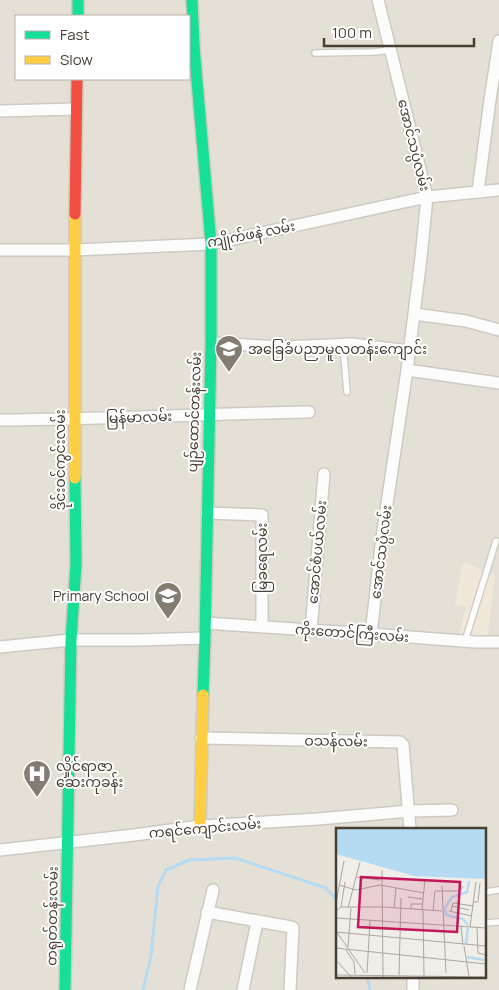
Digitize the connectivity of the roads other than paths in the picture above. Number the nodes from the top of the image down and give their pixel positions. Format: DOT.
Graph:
graph roads {
  1 [pos="78,0"];
  2 [pos="192,0"];
  3 [pos="378,0"];
  4 [pos="78,15"];
  5 [pos="499,48"];
  6 [pos="391,50"];
  7 [pos="315,53"];
  8 [pos="77,80"];
  9 [pos="76,109"];
  10 [pos="0,111"];
  11 [pos="499,190"];
  12 [pos="478,191"];
  13 [pos="427,197"];
  14 [pos="211,244"];
  15 [pos="0,250"];
  16 [pos="74,250"];
  17 [pos="414,314"];
  18 [pos="499,330"];
  19 [pos="211,344"];
  20 [pos="343,344"];
  21 [pos="409,351"];
  22 [pos="407,370"];
  23 [pos="499,382"];
  24 [pos="347,392"];
  25 [pos="308,412"];
  26 [pos="209,414"];
  27 [pos="75,419"];
  28 [pos="0,420"];
  29 [pos="324,474"];
  30 [pos="206,513"];
  31 [pos="496,541"];
  32 [pos="205,623"];
  33 [pos="262,627"];
  34 [pos="311,630"];
  35 [pos="371,634"];
  36 [pos="205,638"];
  37 [pos="71,640"];
  38 [pos="465,641"];
  39 [pos="499,642"];
  40 [pos="0,647"];
  41 [pos="201,738"];
  42 [pos="452,810"];
  43 [pos="410,812"];
  44 [pos="200,826"];
  45 [pos="410,828"];
  46 [pos="68,842"];
  47 [pos="0,850"];
  48 [pos="212,890"];
  49 [pos="499,890"];
  50 [pos="486,892"];
  51 [pos="207,912"];
  52 [pos="257,922"];
  53 [pos="486,922"];
  54 [pos="499,922"];
  55 [pos="66,990"];
  56 [pos="190,990"];
  57 [pos="243,990"];
  58 [pos="290,990"];
  1 -- 4 [label="street"];
  2 -- 14 [label="street, ပျဉ်ထောင်တန်းလမ်း"];
  3 -- 6 [label="street, အောင်သပ္ပံလမ်း"];
  5 -- 12 [label="street"];
  6 -- 7 [label="lane"];
  6 -- 13 [label="street, အောင်သပ္ပံလမ်း"];
  8 -- 9 [label="street, ဒိုင်းဝင်ကွင်းလမ်း"];
  9 -- 10 [label="street"];
  9 -- 16 [label="street, ဒိုင်းဝင်ကွင်းလမ်း"];
  11 -- 12 [label="street, ကျိုက်ဖနဲ လမ်း"];
  12 -- 13 [label="street, ကျိုက်ဖနဲ လမ်း"];
  13 -- 14 [label="street, ကျိုက်ဖနဲ လမ်း"];
  13 -- 17 [label="street, အောင်သပ္ပံလမ်း"];
  14 -- 16 [label="street, ကျိုက်ဖနဲ လမ်း"];
  14 -- 19 [label="street, ပျဉ်ထောင်တန်းလမ်း"];
  15 -- 16 [label="street, ကျိုက်ဖနဲ လမ်း"];
  16 -- 27 [label="street, ဒိုင်းဝင်ကွင်းလမ်း"];
  17 -- 18 [label="street"];
  17 -- 21 [label="street, အောင်သပ္ပံလမ်း"];
  19 -- 20 [label="street"];
  19 -- 26 [label="street, ပျဉ်ထောင်တန်းလမ်း"];
  20 -- 21 [label="street"];
  20 -- 24 [label="lane"];
  21 -- 22 [label="street, အောင်သပ္ပံလမ်း"];
  22 -- 23 [label="street"];
  22 -- 35 [label="street, အောင်သပ္ပံလမ်း"];
  25 -- 26 [label="street, မြန်မာလမ်း"];
  26 -- 27 [label="street, မြန်မာလမ်း"];
  26 -- 30 [label="street, ပျဉ်ထောင်တန်းလမ်း"];
  27 -- 28 [label="street, မြန်မာလမ်း"];
  27 -- 37 [label="street, ဒိုင်းဝင်ကွင်းလမ်း"];
  29 -- 34 [label="street, အောင်စံပယ်လမ်း"];
  30 -- 32 [label="street, ပျဉ်ထောင်တန်းလမ်း"];
  30 -- 33 [label="street, မြခရေလမ်း"];
  31 -- 38 [label="lane"];
  32 -- 33 [label="street, ကိုးတောင်ကြီးလမ်း"];
  32 -- 36 [label="street, ပျဉ်ထောင်တန်းလမ်း"];
  33 -- 34 [label="street, ကိုးတောင်ကြီးလမ်း"];
  34 -- 35 [label="street, ကိုးတောင်ကြီးလမ်း"];
  35 -- 38 [label="street, ကိုးတောင်ကြီးလမ်း"];
  36 -- 37 [label="street"];
  36 -- 41 [label="street, ပျဉ်ထောင်တန်းလမ်း"];
  37 -- 40 [label="street"];
  37 -- 46 [label="street, ဒိုင်းဝင်ကွင်းလမ်း"];
  38 -- 39 [label="street, ကိုးတောင်ကြီးလမ်း"];
  41 -- 43 [label="street, ဝသန်လမ်း"];
  41 -- 44 [label="street, ပျဉ်ထောင်တန်းလမ်း"];
  42 -- 43 [label="street, ကရင်ကျောင်းလမ်း"];
  43 -- 44 [label="street, ကရင်ကျောင်းလမ်း"];
  43 -- 45 [label="street"];
  44 -- 46 [label="street, ကရင်ကျောင်းလမ်း"];
  46 -- 47 [label="street, ကရင်ကျောင်းလမ်း"];
  46 -- 55 [label="street, တရုတ်တန်းလမ်း"];
  48 -- 51 [label="street"];
  49 -- 50 [label="lane"];
  51 -- 52 [label="street"];
  51 -- 56 [label="street"];
  52 -- 57 [label="street"];
  52 -- 58 [label="street"];
  53 -- 54 [label="lane"];
}
